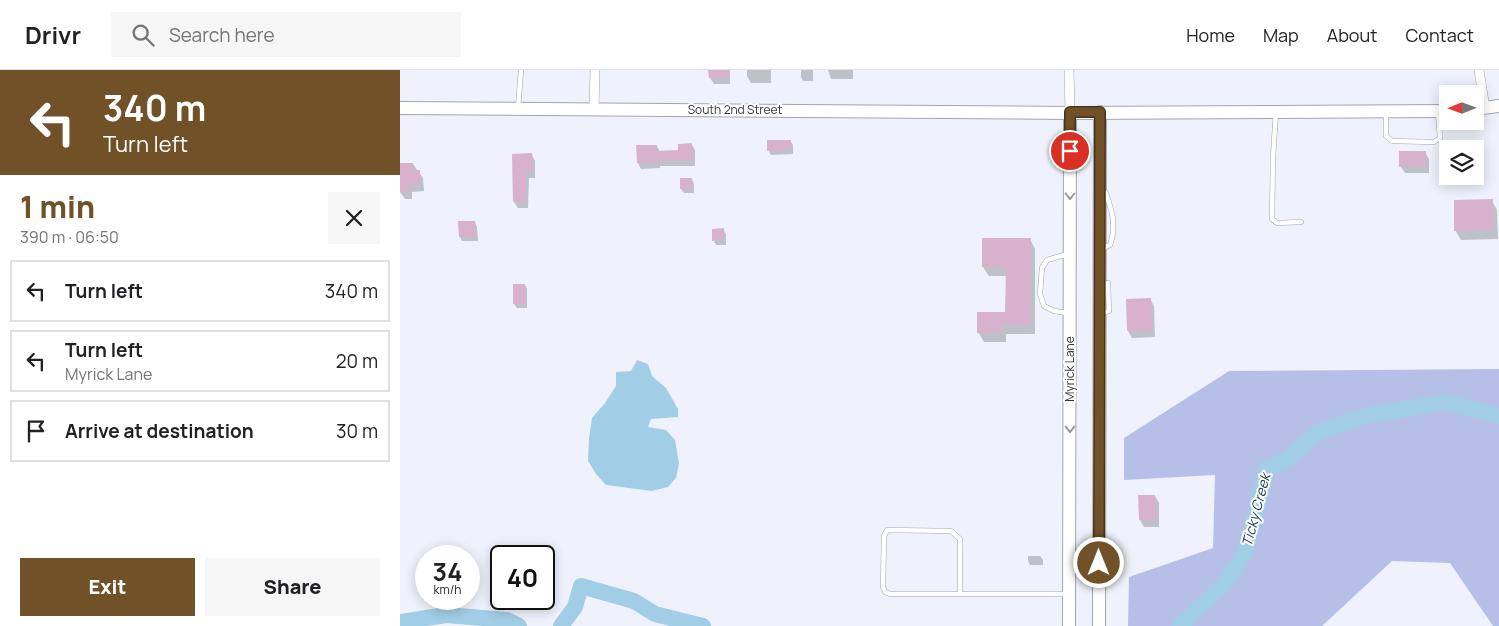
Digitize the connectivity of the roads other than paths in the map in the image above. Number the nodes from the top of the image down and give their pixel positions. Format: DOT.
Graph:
graph roads {
  1 [pos="521,70"];
  2 [pos="595,70"];
  3 [pos="1069,70"];
  4 [pos="1479,70"];
  5 [pos="1479,85"];
  6 [pos="1499,106"];
  7 [pos="400,108"];
  8 [pos="1484,108"];
  9 [pos="518,109"];
  10 [pos="594,109"];
  11 [pos="1276,111"];
  12 [pos="1439,111"];
  13 [pos="1070,112"];
  14 [pos="1100,112"];
  15 [pos="1386,112"];
  16 [pos="1441,130"];
  17 [pos="1301,222"];
  18 [pos="1070,253"];
  19 [pos="1108,283"];
  20 [pos="1070,313"];
  21 [pos="1100,314"];
  22 [pos="960,594"];
  23 [pos="1069,594"];
  24 [pos="1099,623"];
  25 [pos="1069,624"];
  1 -- 9 [label="lane"];
  2 -- 10 [label="street"];
  3 -- 13 [label="street"];
  4 -- 5 [label="street"];
  6 -- 8 [label="main road"];
  7 -- 9 [label="main road, South 2nd Street"];
  9 -- 10 [label="main road, South 2nd Street"];
  10 -- 13 [label="main road, South 2nd Street"];
  11 -- 14 [label="main road, South 2nd Street"];
  11 -- 15 [label="main road, South 2nd Street"];
  11 -- 17 [label="lane"];
  12 -- 15 [label="main road, South 2nd Street"];
  13 -- 14 [label="main road, South 2nd Street"];
  13 -- 18 [label="main road, Myrick Lane, one-way"];
  14 -- 21 [label="main road"];
  15 -- 16 [label="lane"];
  18 -- 20 [label="main road, Myrick Lane"];
  18 -- 20 [label="lane"];
  19 -- 21 [label="lane"];
  20 -- 23 [label="main road, Myrick Lane, one-way"];
  21 -- 24 [label="main road"];
  22 -- 22 [label="lane"];
  22 -- 23 [label="lane"];
  23 -- 25 [label="main road, Myrick Lane"];
}
